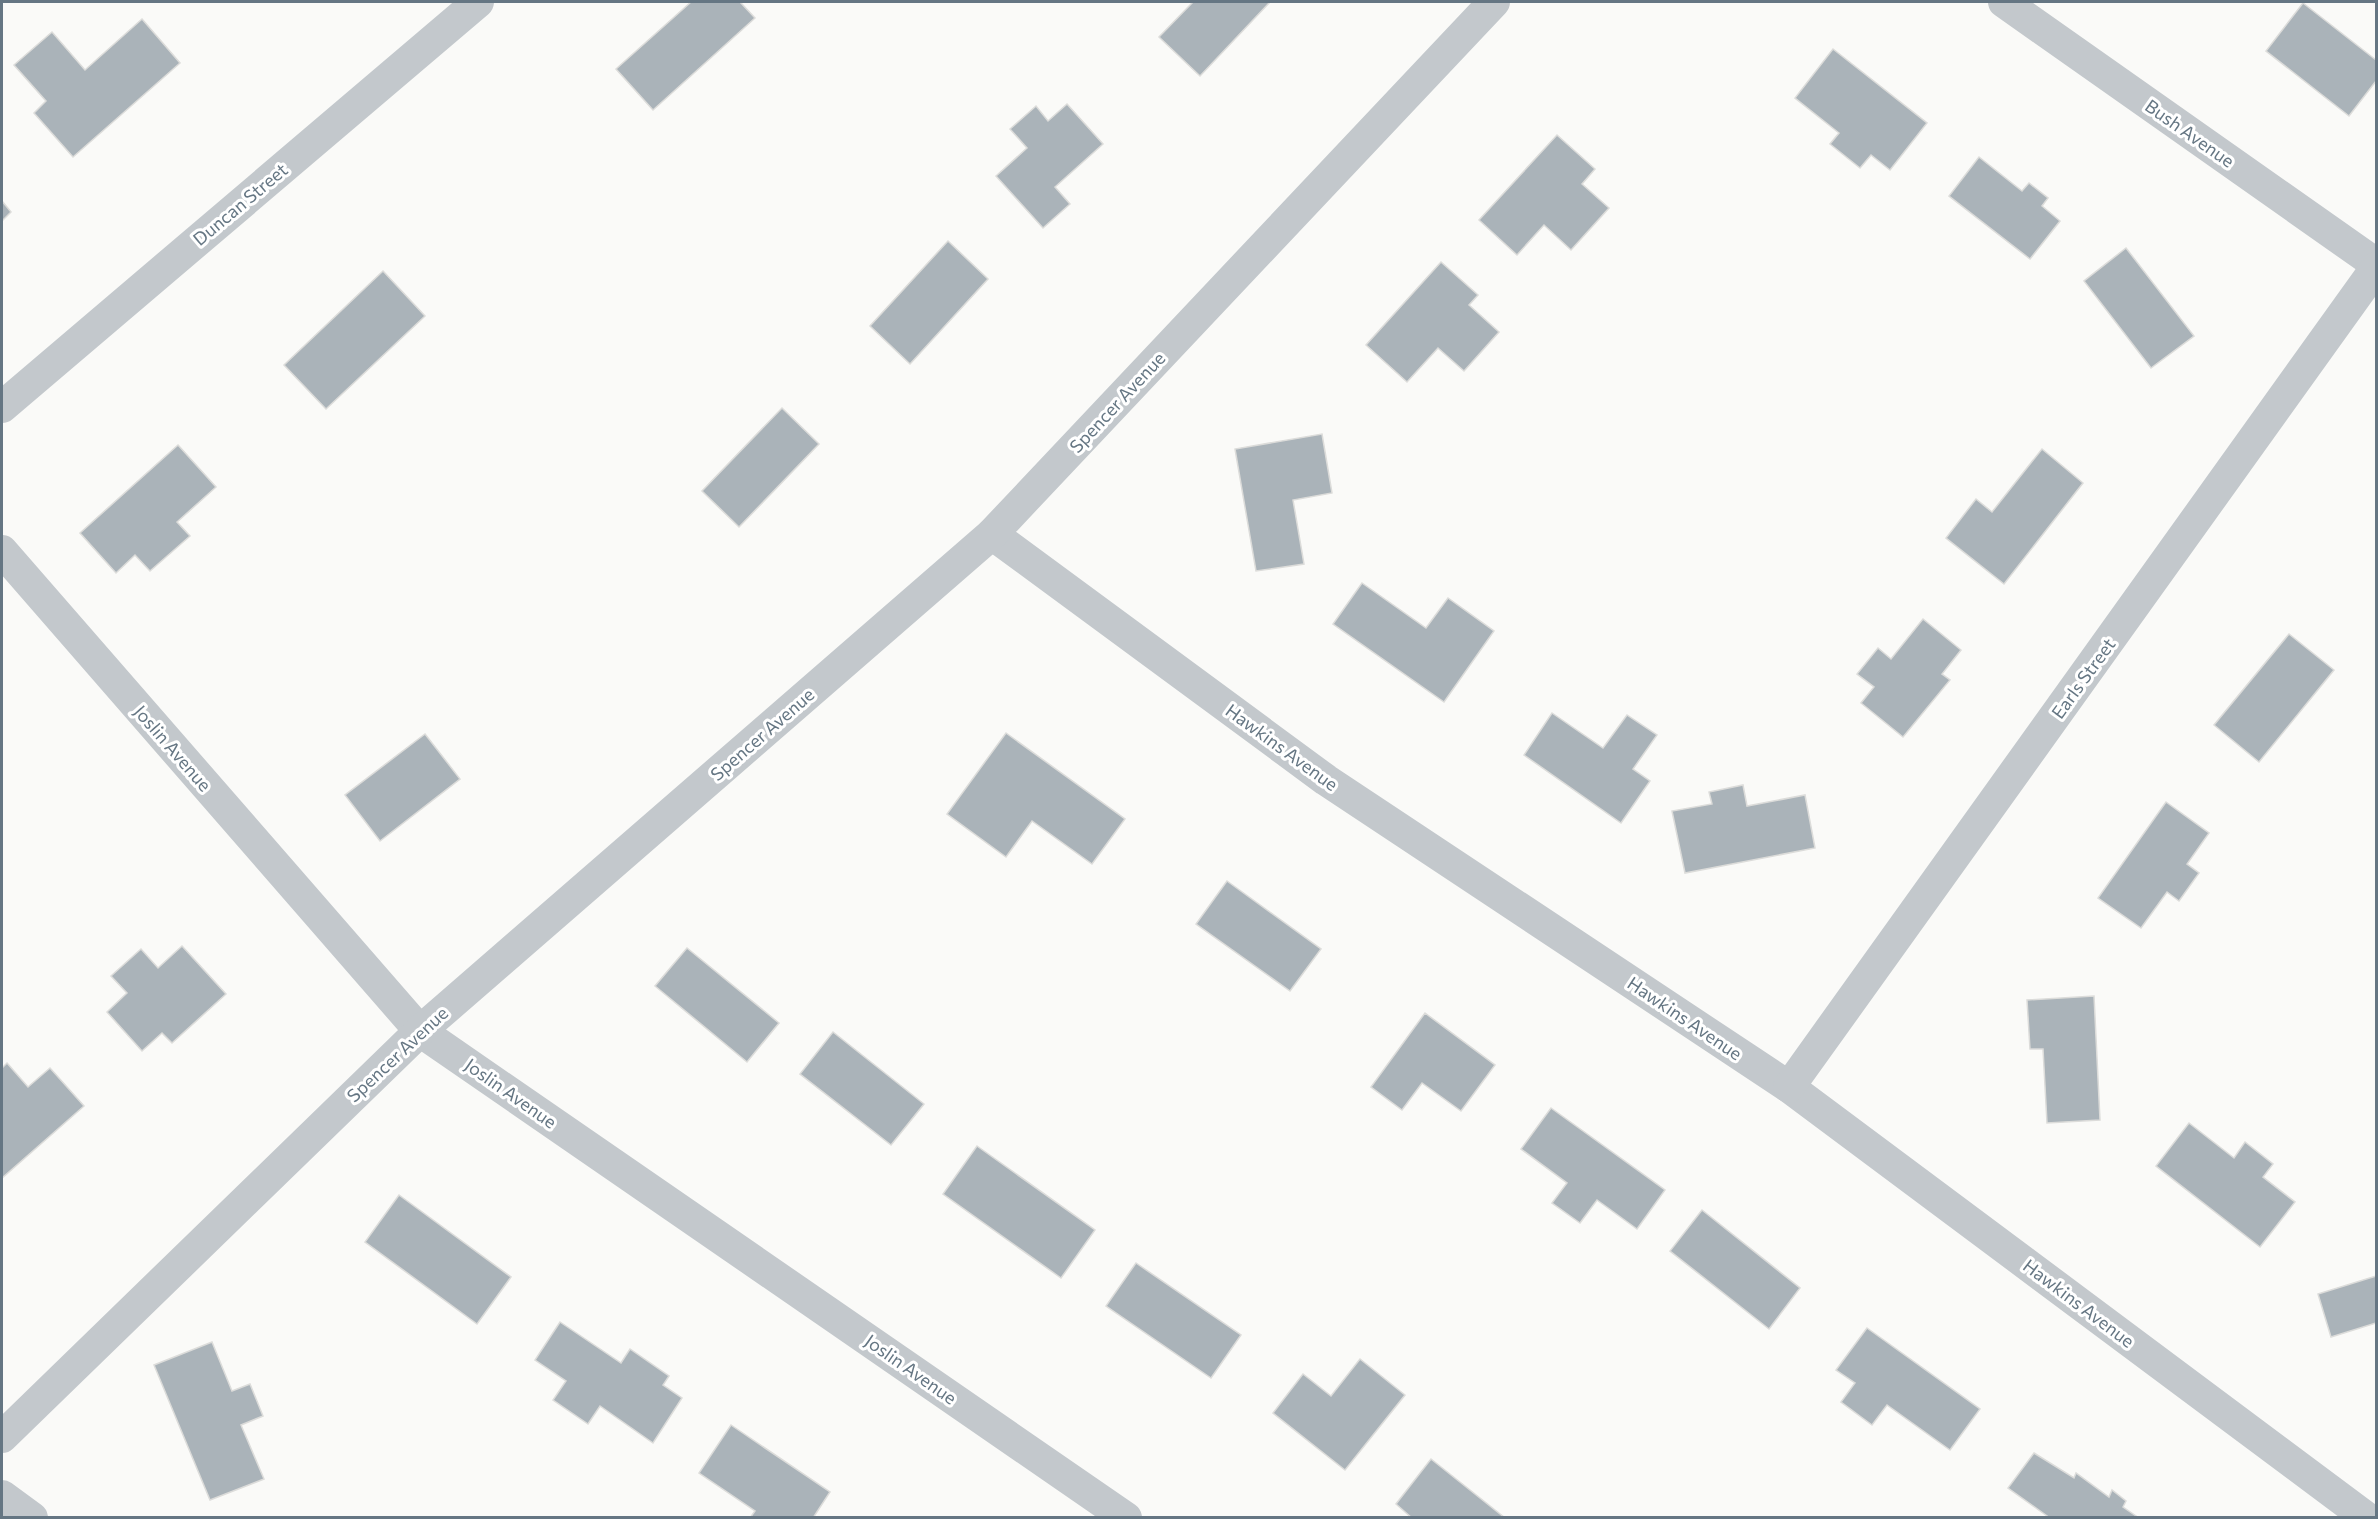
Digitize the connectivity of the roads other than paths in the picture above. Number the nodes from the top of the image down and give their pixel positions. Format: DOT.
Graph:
graph roads {
  1 [pos="478,2"];
  2 [pos="1494,2"];
  3 [pos="2004,2"];
  4 [pos="2376,266"];
  5 [pos="2,407"];
  6 [pos="992,534"];
  7 [pos="2,551"];
  8 [pos="420,1031"];
  9 [pos="1789,1088"];
  10 [pos="2,1437"];
  11 [pos="2,1496"];
  12 [pos="32,1518"];
  13 [pos="1126,1518"];
  14 [pos="2367,1518"];
  1 -- 5 [label="street, Duncan Street"];
  2 -- 6 [label="street, Spencer Avenue"];
  3 -- 4 [label="street, Bush Avenue"];
  4 -- 9 [label="street, Earls Street"];
  6 -- 8 [label="street, Spencer Avenue"];
  6 -- 9 [label="street, Hawkins Avenue"];
  7 -- 8 [label="street, Joslin Avenue"];
  8 -- 10 [label="street, Spencer Avenue"];
  8 -- 13 [label="street, Joslin Avenue"];
  9 -- 14 [label="street, Hawkins Avenue"];
  11 -- 12 [label="street"];
}
